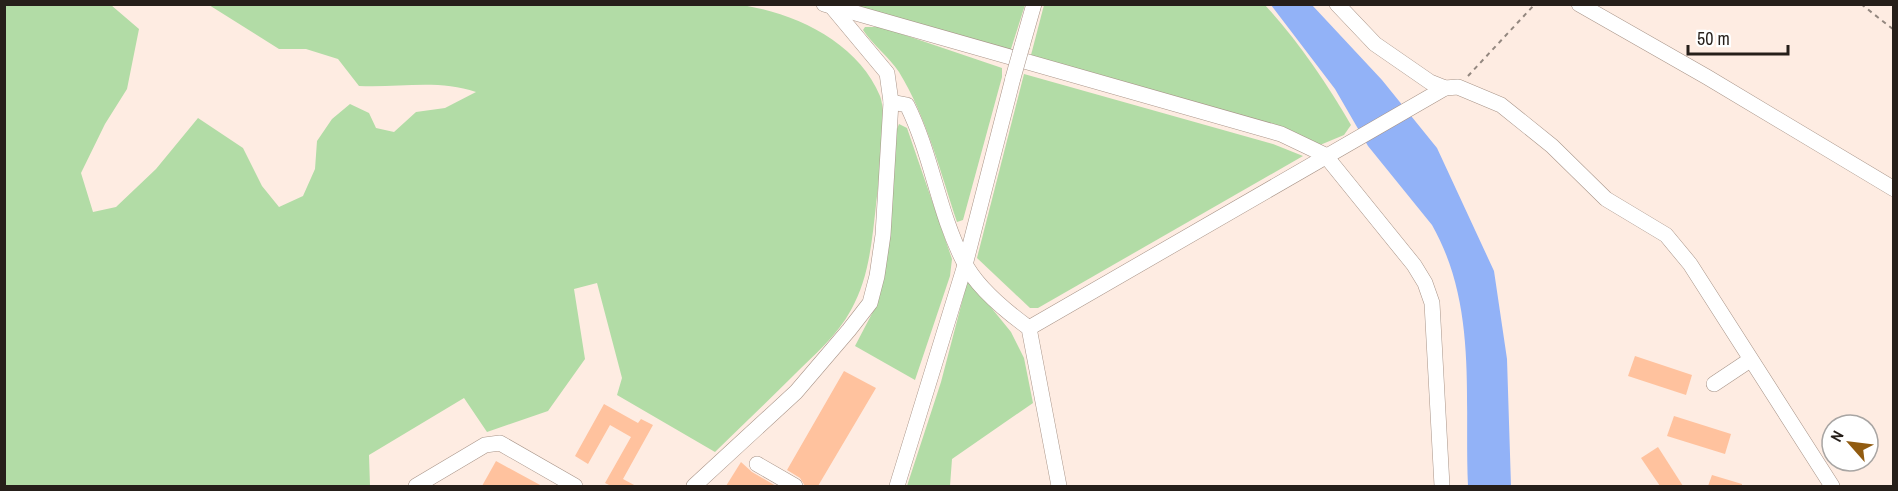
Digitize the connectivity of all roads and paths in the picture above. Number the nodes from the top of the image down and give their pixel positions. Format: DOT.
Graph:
graph roads {
  1 [pos="1034,4"];
  2 [pos="1337,4"];
  3 [pos="1535,4"];
  4 [pos="1579,4"];
  5 [pos="1861,4"];
  6 [pos="828,6"];
  7 [pos="1893,30"];
  8 [pos="1451,88"];
  9 [pos="891,102"];
  10 [pos="1325,155"];
  11 [pos="1893,189"];
  12 [pos="965,265"];
  13 [pos="1029,328"];
  14 [pos="1750,360"];
  15 [pos="1714,384"];
  16 [pos="757,464"];
  17 [pos="416,486"];
  18 [pos="575,486"];
  19 [pos="694,486"];
  20 [pos="795,486"];
  21 [pos="897,486"];
  22 [pos="1059,486"];
  23 [pos="1442,486"];
  24 [pos="1832,486"];
  1 -- 12 [label="street, bridge"];
  2 -- 8 [label="street"];
  3 -- 8 [label="path"];
  4 -- 11 [label="street"];
  5 -- 7 [label="path"];
  6 -- 9 [label="street"];
  6 -- 10 [label="street"];
  8 -- 10 [label="street"];
  8 -- 14 [label="street"];
  9 -- 12 [label="street"];
  9 -- 19 [label="street"];
  10 -- 13 [label="street"];
  10 -- 23 [label="street"];
  12 -- 13 [label="street"];
  12 -- 21 [label="street"];
  13 -- 22 [label="street"];
  14 -- 15 [label="street"];
  14 -- 24 [label="street"];
  16 -- 20 [label="street"];
  17 -- 18 [label="street"];
}
